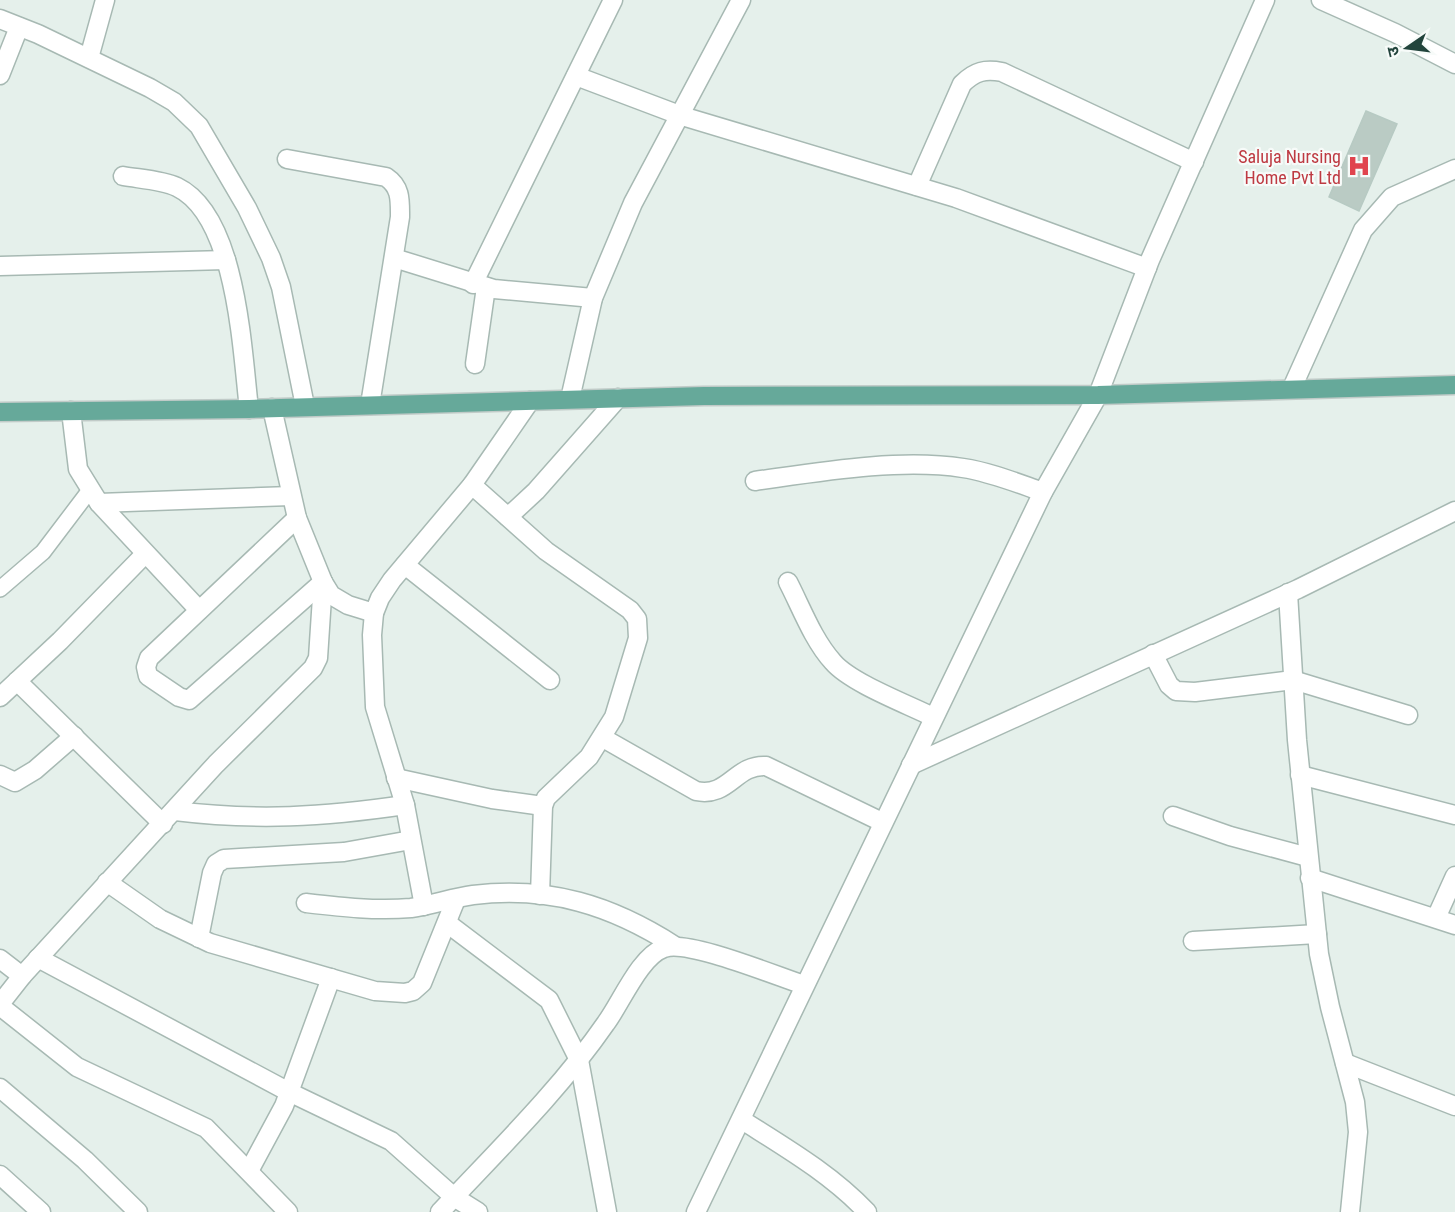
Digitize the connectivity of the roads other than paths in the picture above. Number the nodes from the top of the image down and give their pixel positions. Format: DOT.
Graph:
graph roads {
  1 [pos="105,0"];
  2 [pos="613,0"];
  3 [pos="741,0"];
  4 [pos="1265,0"];
  5 [pos="1322,0"];
  6 [pos="0,19"];
  7 [pos="20,27"];
  8 [pos="89,58"];
  9 [pos="1455,64"];
  10 [pos="0,75"];
  11 [pos="576,76"];
  12 [pos="682,116"];
  13 [pos="287,159"];
  14 [pos="1194,162"];
  15 [pos="1455,169"];
  16 [pos="123,176"];
  17 [pos="917,186"];
  18 [pos="394,258"];
  19 [pos="226,260"];
  20 [pos="0,266"];
  21 [pos="1147,268"];
  22 [pos="480,286"];
  23 [pos="593,298"];
  24 [pos="475,364"];
  25 [pos="1455,385"];
  26 [pos="1292,388"];
  27 [pos="1098,395"];
  28 [pos="618,398"];
  29 [pos="570,399"];
  30 [pos="530,401"];
  31 [pos="370,405"];
  32 [pos="305,406"];
  33 [pos="272,408"];
  34 [pos="249,409"];
  35 [pos="71,411"];
  36 [pos="0,412"];
  37 [pos="755,481"];
  38 [pos="472,485"];
  39 [pos="1043,492"];
  40 [pos="94,496"];
  41 [pos="291,496"];
  42 [pos="1455,511"];
  43 [pos="508,517"];
  44 [pos="297,518"];
  45 [pos="145,554"];
  46 [pos="405,565"];
  47 [pos="323,582"];
  48 [pos="788,582"];
  49 [pos="0,589"];
  50 [pos="1288,593"];
  51 [pos="199,610"];
  52 [pos="374,613"];
  53 [pos="1153,654"];
  54 [pos="550,680"];
  55 [pos="1293,680"];
  56 [pos="17,681"];
  57 [pos="0,697"];
  58 [pos="1408,715"];
  59 [pos="933,717"];
  60 [pos="74,736"];
  61 [pos="603,738"];
  62 [pos="910,765"];
  63 [pos="1300,775"];
  64 [pos="0,776"];
  65 [pos="396,778"];
  66 [pos="405,805"];
  67 [pos="543,806"];
  68 [pos="1455,815"];
  69 [pos="1173,816"];
  70 [pos="169,817"];
  71 [pos="882,822"];
  72 [pos="411,840"];
  73 [pos="1308,857"];
  74 [pos="1455,876"];
  75 [pos="1310,879"];
  76 [pos="107,882"];
  77 [pos="540,895"];
  78 [pos="456,899"];
  79 [pos="306,903"];
  80 [pos="424,906"];
  81 [pos="1436,918"];
  82 [pos="447,922"];
  83 [pos="1455,925"];
  84 [pos="1317,934"];
  85 [pos="199,938"];
  86 [pos="1193,941"];
  87 [pos="675,946"];
  88 [pos="38,958"];
  89 [pos="0,959"];
  90 [pos="22,976"];
  91 [pos="331,978"];
  92 [pos="804,985"];
  93 [pos="0,1005"];
  94 [pos="579,1060"];
  95 [pos="1345,1063"];
  96 [pos="0,1088"];
  97 [pos="289,1092"];
  98 [pos="1455,1106"];
  99 [pos="742,1120"];
  100 [pos="249,1171"];
  101 [pos="0,1174"];
  102 [pos="454,1197"];
  103 [pos="1348,1210"];
  104 [pos="41,1212"];
  105 [pos="138,1212"];
  106 [pos="288,1212"];
  107 [pos="440,1212"];
  108 [pos="478,1212"];
  109 [pos="607,1212"];
  110 [pos="696,1212"];
  111 [pos="867,1212"];
  1 -- 8 [label="street"];
  2 -- 11 [label="street"];
  3 -- 12 [label="street"];
  4 -- 14 [label="street"];
  5 -- 9 [label="street"];
  6 -- 7 [label="street"];
  7 -- 8 [label="street"];
  7 -- 10 [label="street"];
  8 -- 32 [label="street"];
  11 -- 12 [label="street"];
  11 -- 22 [label="street"];
  12 -- 17 [label="street"];
  12 -- 23 [label="street"];
  13 -- 18 [label="street"];
  14 -- 17 [label="street"];
  14 -- 21 [label="street"];
  15 -- 26 [label="street"];
  16 -- 19 [label="street"];
  17 -- 21 [label="street"];
  18 -- 22 [label="street"];
  18 -- 31 [label="street"];
  19 -- 20 [label="street"];
  19 -- 34 [label="street"];
  21 -- 27 [label="street"];
  22 -- 23 [label="street"];
  22 -- 24 [label="street"];
  23 -- 29 [label="street"];
  25 -- 26 [label="main road"];
  26 -- 27 [label="main road"];
  27 -- 28 [label="main road"];
  27 -- 39 [label="street"];
  28 -- 29 [label="main road"];
  28 -- 43 [label="street"];
  29 -- 30 [label="main road"];
  30 -- 31 [label="main road"];
  30 -- 38 [label="street"];
  31 -- 32 [label="main road"];
  32 -- 33 [label="main road"];
  33 -- 34 [label="main road"];
  33 -- 41 [label="street"];
  34 -- 35 [label="main road"];
  35 -- 36 [label="main road"];
  35 -- 40 [label="street"];
  37 -- 39 [label="street"];
  38 -- 43 [label="street"];
  38 -- 46 [label="street"];
  39 -- 59 [label="street"];
  40 -- 41 [label="street"];
  40 -- 45 [label="street"];
  40 -- 49 [label="lane"];
  41 -- 44 [label="street"];
  42 -- 50 [label="street"];
  43 -- 61 [label="street"];
  44 -- 47 [label="street"];
  44 -- 51 [label="street"];
  45 -- 51 [label="street"];
  45 -- 56 [label="street"];
  46 -- 52 [label="street"];
  46 -- 54 [label="street"];
  47 -- 51 [label="street"];
  47 -- 52 [label="street"];
  47 -- 70 [label="street"];
  48 -- 59 [label="street"];
  50 -- 53 [label="street"];
  50 -- 55 [label="street"];
  52 -- 65 [label="street"];
  53 -- 55 [label="street"];
  53 -- 62 [label="street"];
  55 -- 58 [label="street"];
  55 -- 63 [label="street"];
  56 -- 57 [label="street"];
  56 -- 60 [label="street"];
  59 -- 62 [label="street"];
  60 -- 64 [label="street"];
  60 -- 70 [label="street"];
  61 -- 67 [label="street"];
  61 -- 71 [label="street"];
  62 -- 71 [label="street"];
  63 -- 68 [label="street"];
  63 -- 73 [label="street"];
  65 -- 66 [label="street"];
  65 -- 67 [label="street"];
  66 -- 70 [label="street"];
  66 -- 72 [label="street"];
  67 -- 77 [label="street"];
  69 -- 73 [label="street"];
  70 -- 76 [label="street"];
  71 -- 92 [label="street"];
  72 -- 80 [label="street"];
  72 -- 85 [label="street"];
  73 -- 75 [label="street"];
  74 -- 81 [label="street"];
  75 -- 81 [label="street"];
  75 -- 84 [label="street"];
  76 -- 85 [label="street"];
  76 -- 88 [label="street"];
  77 -- 78 [label="street"];
  77 -- 87 [label="street"];
  78 -- 80 [label="street"];
  78 -- 82 [label="street"];
  79 -- 80 [label="street"];
  81 -- 83 [label="street"];
  82 -- 91 [label="street"];
  82 -- 94 [label="street"];
  84 -- 86 [label="street"];
  84 -- 95 [label="street"];
  85 -- 91 [label="street"];
  87 -- 92 [label="street"];
  87 -- 94 [label="street"];
  88 -- 90 [label="street"];
  88 -- 97 [label="street"];
  89 -- 90 [label="street"];
  90 -- 93 [label="street"];
  91 -- 97 [label="street"];
  92 -- 99 [label="street"];
  93 -- 100 [label="street"];
  94 -- 102 [label="street"];
  94 -- 109 [label="street"];
  95 -- 98 [label="street"];
  95 -- 103 [label="street"];
  96 -- 105 [label="street"];
  97 -- 100 [label="street"];
  97 -- 102 [label="street"];
  99 -- 110 [label="street"];
  99 -- 111 [label="street"];
  100 -- 106 [label="street"];
  101 -- 104 [label="street"];
  102 -- 107 [label="street"];
  102 -- 108 [label="street"];
}
